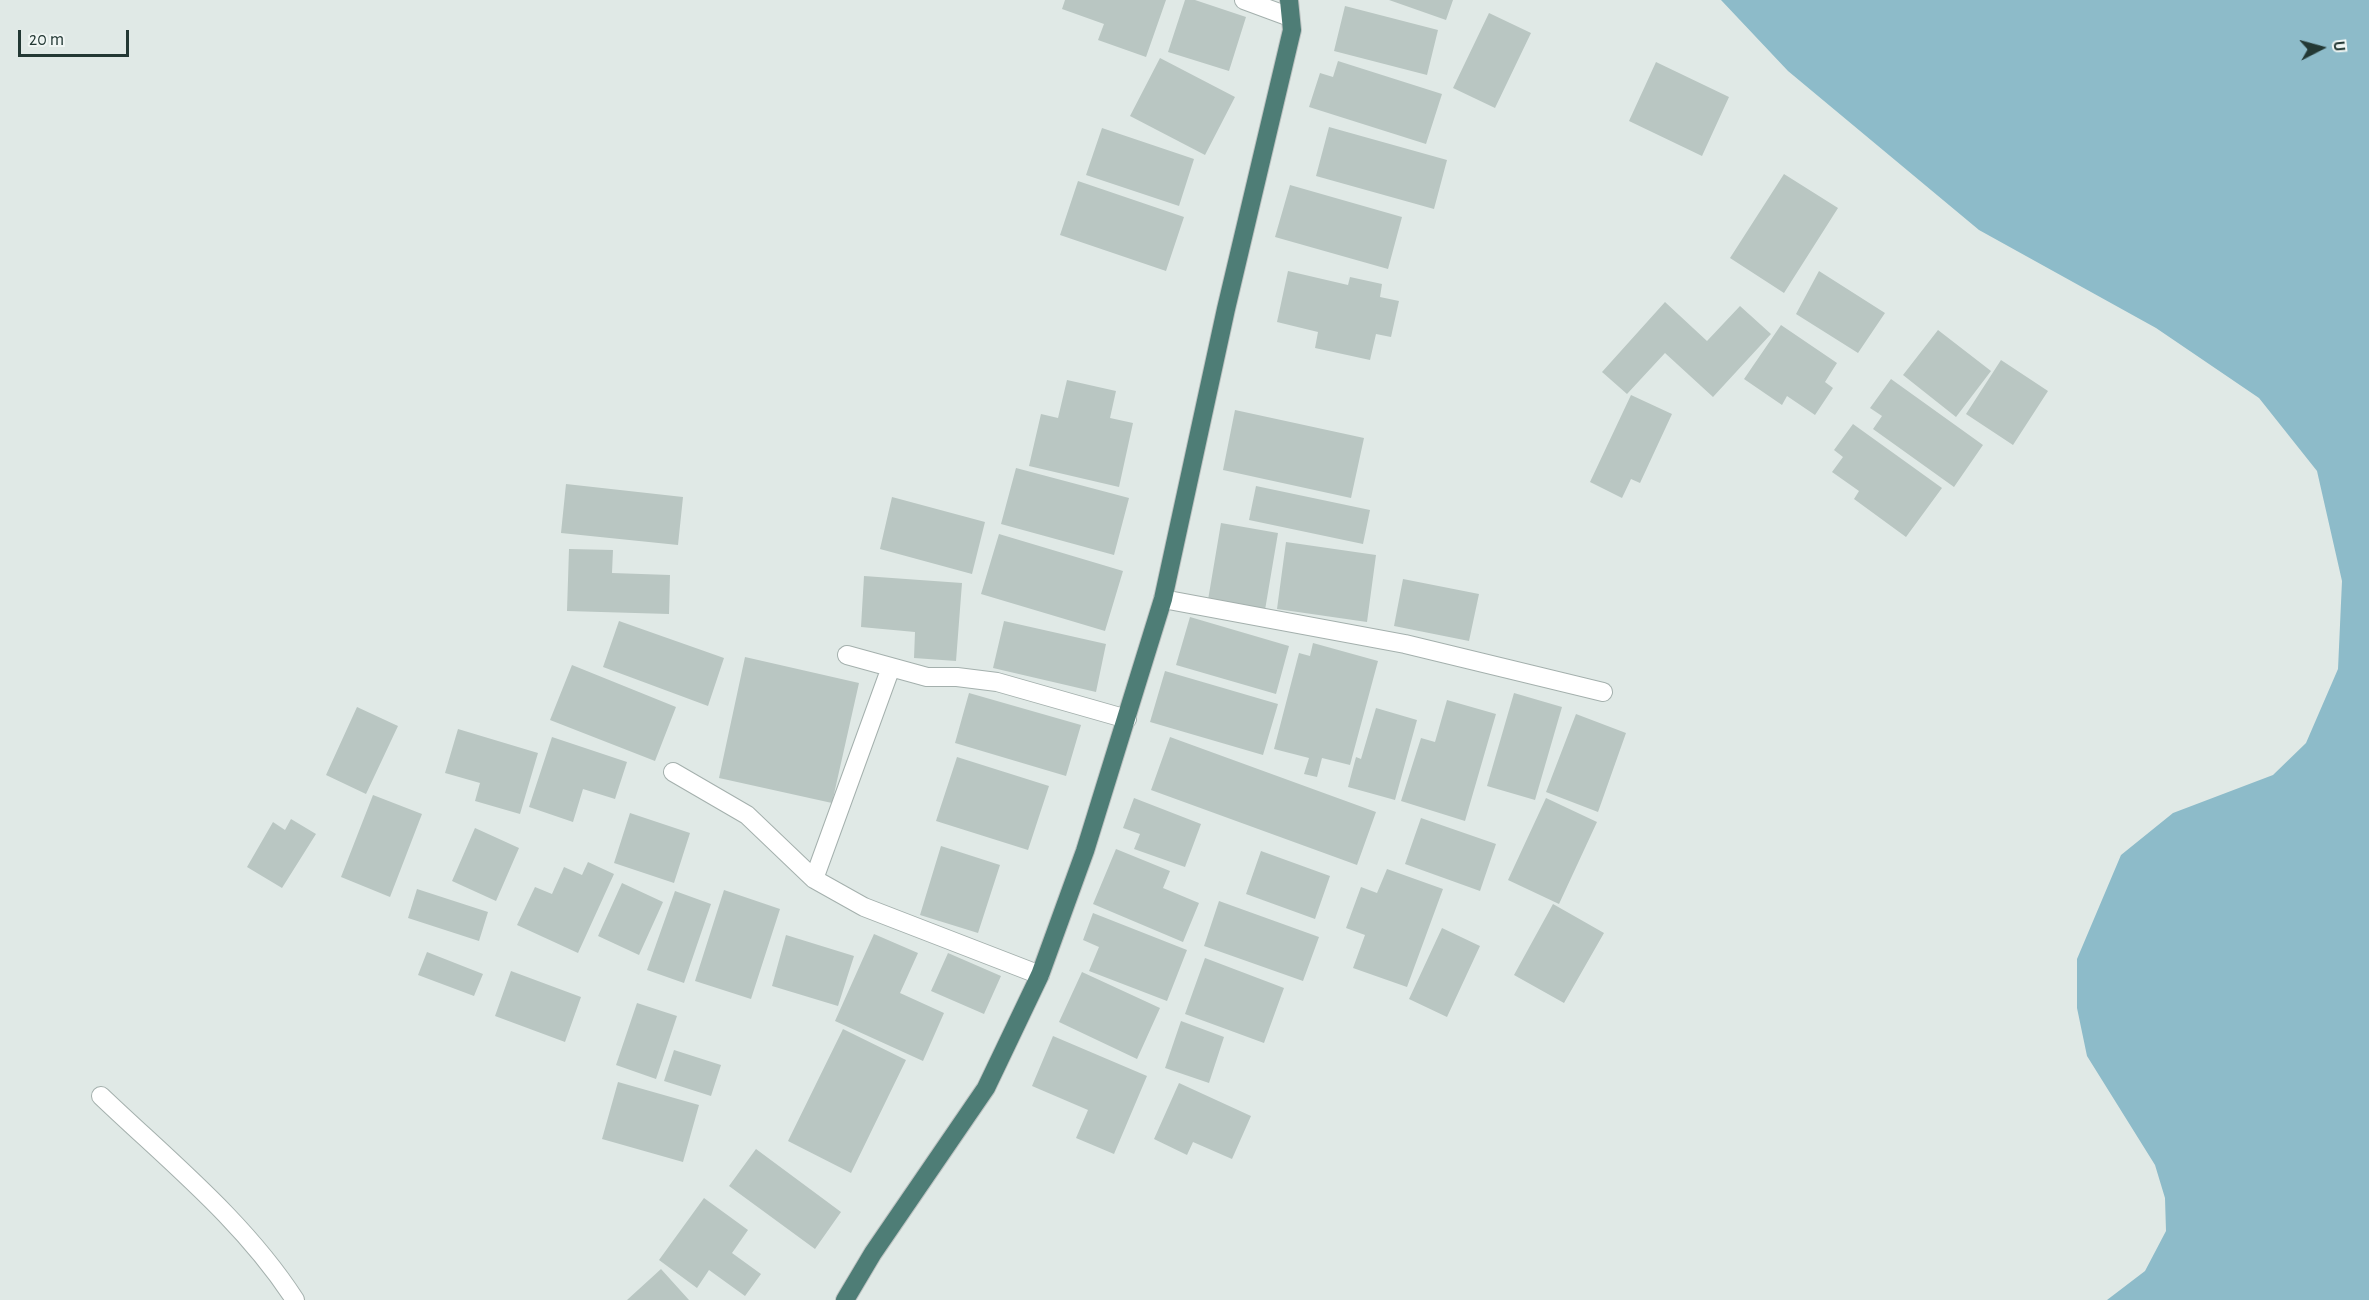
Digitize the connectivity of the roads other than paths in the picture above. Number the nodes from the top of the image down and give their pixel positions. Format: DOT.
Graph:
graph roads {
  1 [pos="1244,0"];
  2 [pos="1290,8"];
  3 [pos="1163,599"];
  4 [pos="847,655"];
  5 [pos="891,667"];
  6 [pos="1603,692"];
  7 [pos="1127,719"];
  8 [pos="673,772"];
  9 [pos="814,879"];
  10 [pos="1040,975"];
  11 [pos="101,1096"];
  12 [pos="295,1300"];
  13 [pos="845,1300"];
  1 -- 2 [label="street"];
  2 -- 3 [label="highway"];
  3 -- 6 [label="street"];
  3 -- 7 [label="highway"];
  4 -- 5 [label="street"];
  5 -- 7 [label="street"];
  5 -- 9 [label="street"];
  7 -- 10 [label="highway"];
  8 -- 9 [label="street"];
  9 -- 10 [label="street"];
  10 -- 13 [label="highway"];
  11 -- 12 [label="street"];
}
